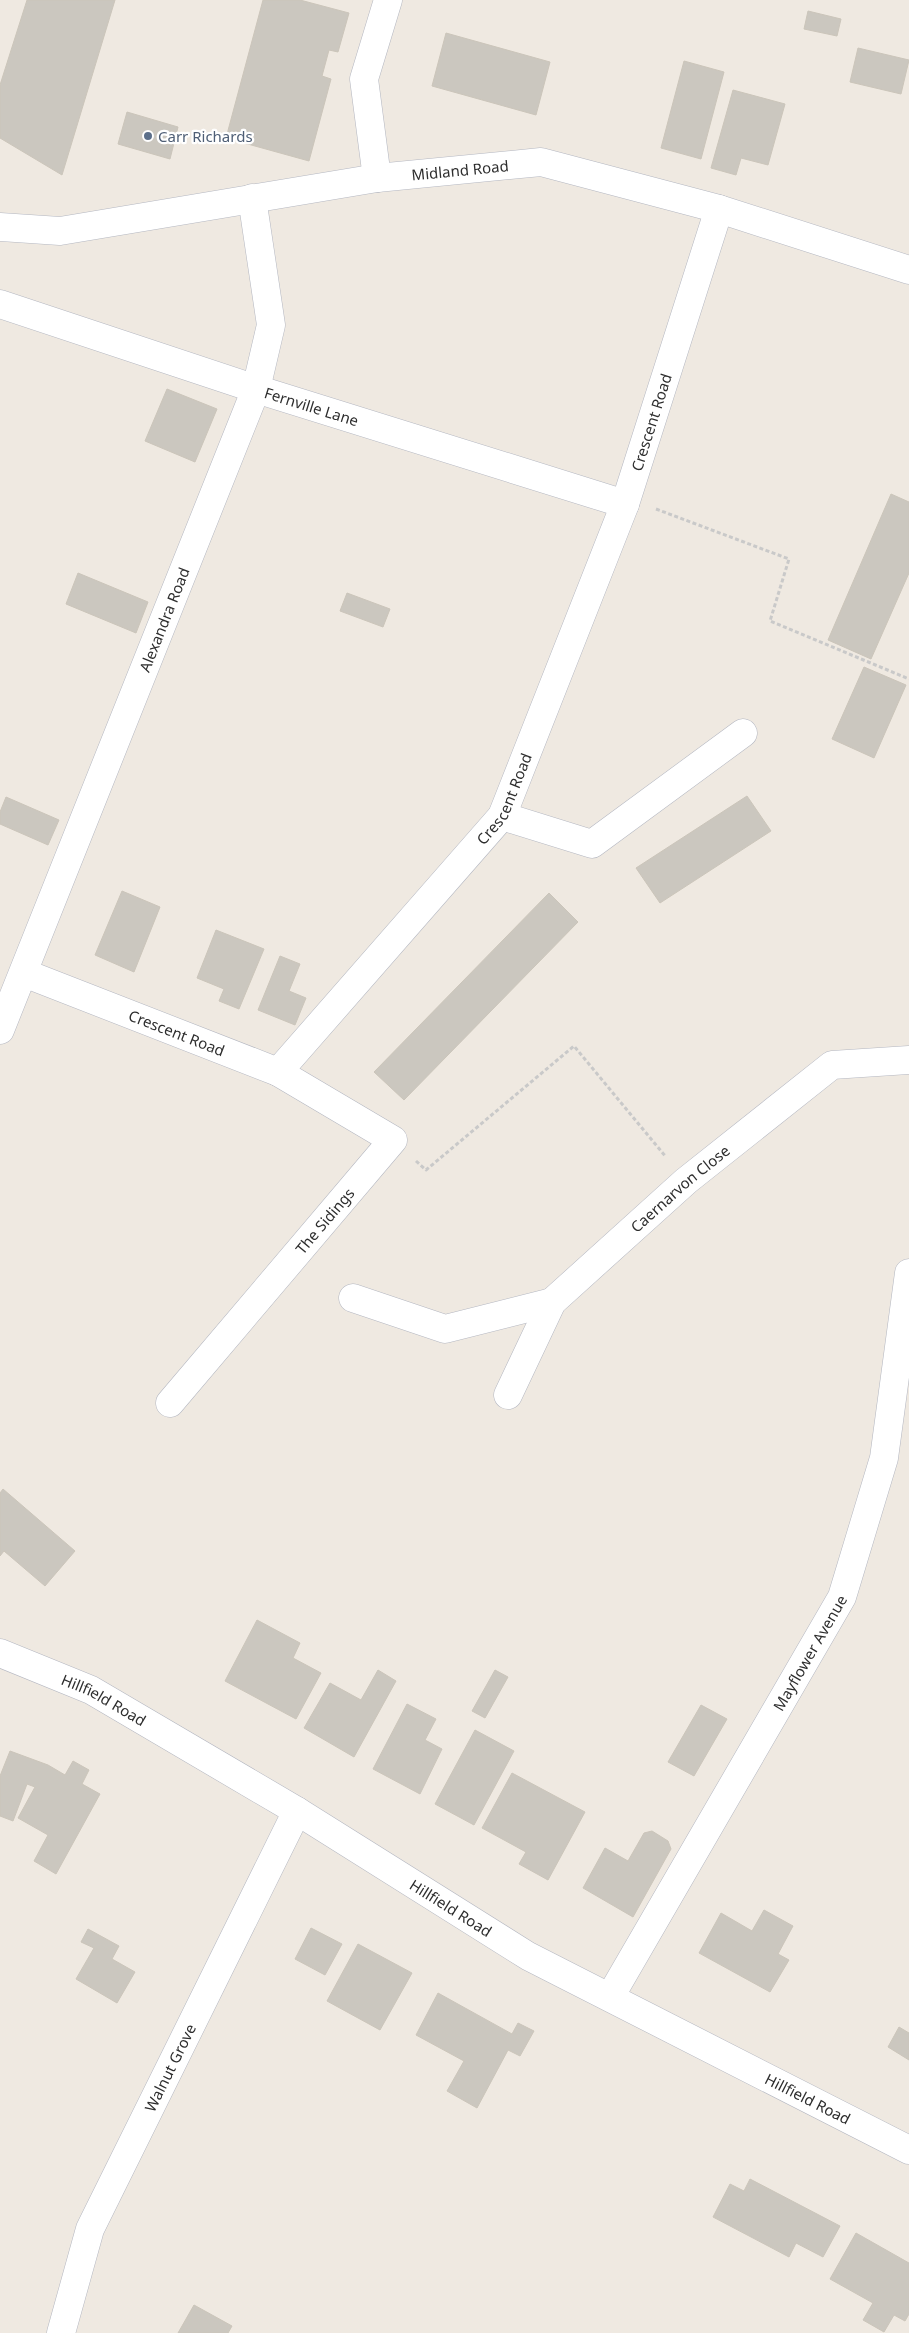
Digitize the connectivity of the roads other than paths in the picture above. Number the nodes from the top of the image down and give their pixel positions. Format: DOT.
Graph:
graph roads {
  1 [pos="388,0"];
  2 [pos="377,178"];
  3 [pos="252,198"];
  4 [pos="719,209"];
  5 [pos="0,227"];
  6 [pos="909,270"];
  7 [pos="0,304"];
  8 [pos="256,389"];
  9 [pos="625,504"];
  10 [pos="743,733"];
  11 [pos="502,816"];
  12 [pos="24,973"];
  13 [pos="0,1030"];
  14 [pos="909,1060"];
  15 [pos="278,1072"];
  16 [pos="909,1273"];
  17 [pos="353,1298"];
  18 [pos="552,1302"];
  19 [pos="508,1395"];
  20 [pos="170,1403"];
  21 [pos="0,1652"];
  22 [pos="297,1811"];
  23 [pos="610,1997"];
  24 [pos="909,2150"];
  25 [pos="61,2333"];
  1 -- 2 [label="street"];
  2 -- 3 [label="street, Midland Road"];
  2 -- 4 [label="street, Midland Road"];
  3 -- 5 [label="street, Midland Road"];
  3 -- 8 [label="street, Alexandra Road"];
  4 -- 6 [label="street, Midland Road"];
  4 -- 9 [label="street, Crescent Road"];
  7 -- 8 [label="street, Fernville Lane"];
  8 -- 9 [label="street, Fernville Lane"];
  8 -- 12 [label="street, Alexandra Road"];
  9 -- 11 [label="street, Crescent Road"];
  10 -- 11 [label="street"];
  11 -- 15 [label="street, Crescent Road"];
  12 -- 13 [label="street, Alexandra Road"];
  12 -- 15 [label="street, Crescent Road"];
  14 -- 18 [label="street, Caernarvon Close"];
  15 -- 20 [label="street, The Sidings"];
  16 -- 23 [label="street, Mayflower Avenue"];
  17 -- 18 [label="street"];
  18 -- 19 [label="street, Caernarvon Close"];
  21 -- 22 [label="street, Hillfield Road"];
  22 -- 23 [label="street, Hillfield Road"];
  22 -- 25 [label="street, Walnut Grove"];
  23 -- 24 [label="street, Hillfield Road"];
}
